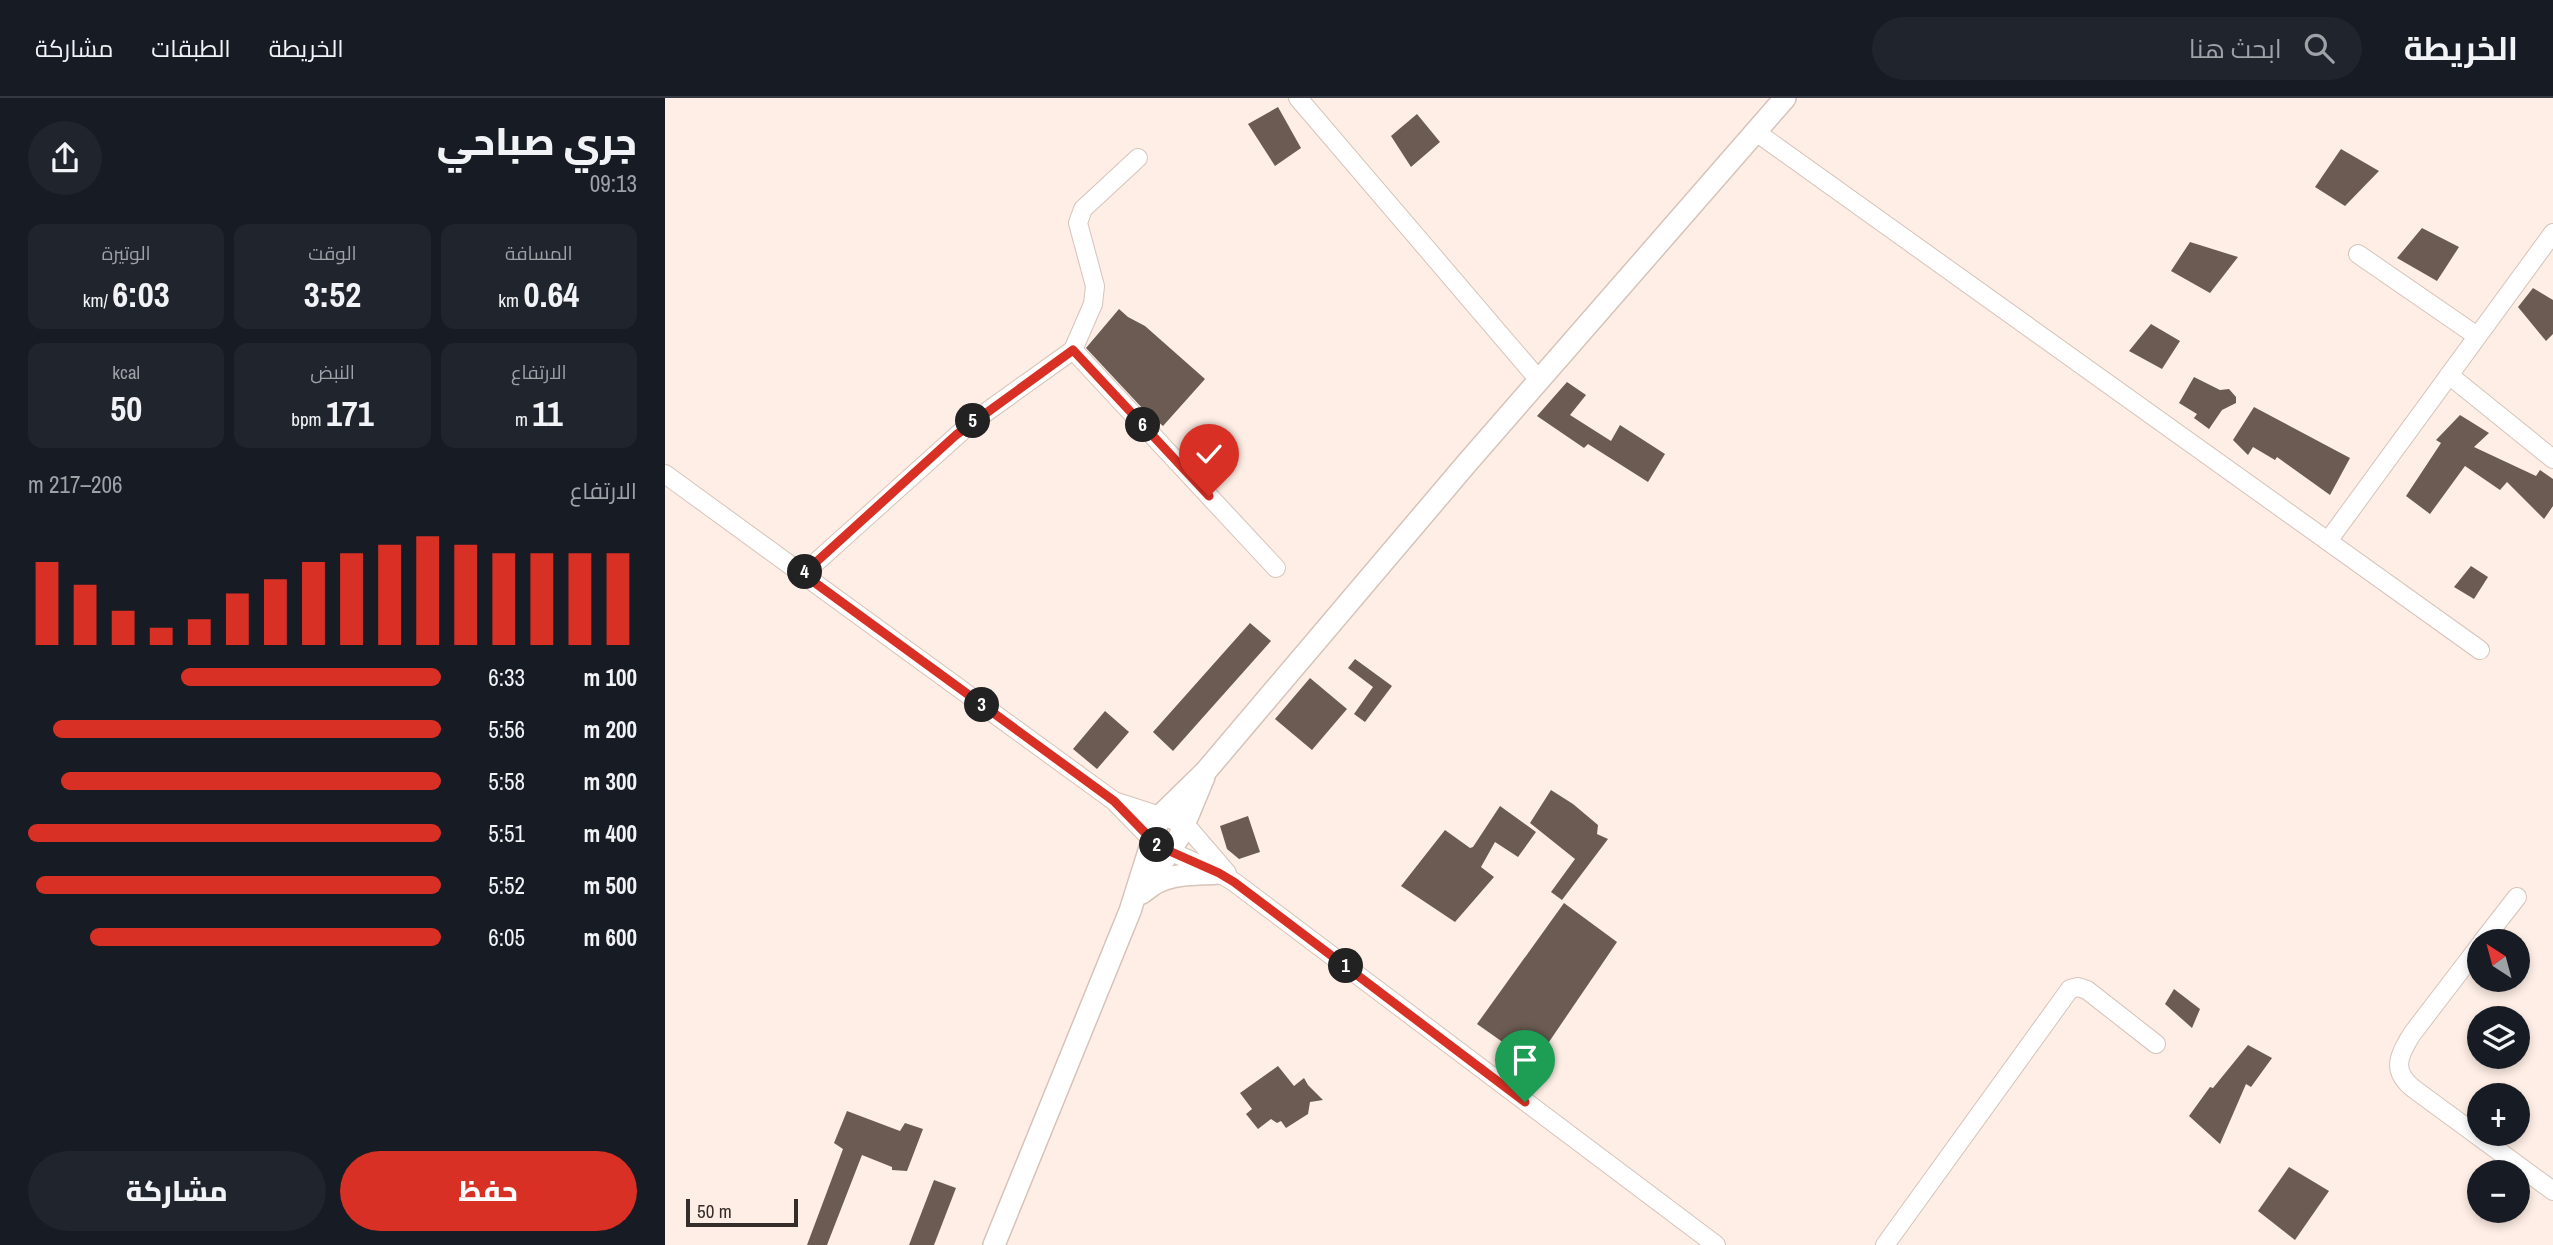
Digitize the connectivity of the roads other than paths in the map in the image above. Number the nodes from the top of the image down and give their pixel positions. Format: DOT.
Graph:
graph roads {
  1 [pos="1298,98"];
  2 [pos="1785,98"];
  3 [pos="1756,132"];
  4 [pos="1138,158"];
  5 [pos="2553,233"];
  6 [pos="2358,254"];
  7 [pos="2477,336"];
  8 [pos="1073,350"];
  9 [pos="2449,375"];
  10 [pos="1539,380"];
  11 [pos="2553,459"];
  12 [pos="665,474"];
  13 [pos="2328,541"];
  14 [pos="1276,568"];
  15 [pos="803,574"];
  16 [pos="2480,650"];
  17 [pos="1206,771"];
  18 [pos="1114,801"];
  19 [pos="1160,816"];
  20 [pos="1185,824"];
  21 [pos="1151,839"];
  22 [pos="1169,851"];
  23 [pos="1227,877"];
  24 [pos="2517,897"];
  25 [pos="1136,902"];
  26 [pos="2492,929"];
  27 [pos="2467,961"];
  28 [pos="2156,1044"];
  29 [pos="2553,1191"];
  30 [pos="994,1245"];
  31 [pos="1716,1245"];
  32 [pos="1885,1245"];
  1 -- 10 [label="street"];
  2 -- 3 [label="street"];
  3 -- 10 [label="street"];
  3 -- 13 [label="street"];
  4 -- 8 [label="street"];
  5 -- 7 [label="street"];
  6 -- 7 [label="street"];
  7 -- 9 [label="street"];
  8 -- 14 [label="street"];
  8 -- 15 [label="street"];
  9 -- 11 [label="street"];
  9 -- 13 [label="street"];
  10 -- 17 [label="street"];
  12 -- 15 [label="street"];
  13 -- 16 [label="street"];
  15 -- 18 [label="street"];
  17 -- 19 [label="street"];
  17 -- 20 [label="street"];
  18 -- 19 [label="street"];
  18 -- 21 [label="street"];
  19 -- 20 [label="street"];
  19 -- 21 [label="street"];
  20 -- 22 [label="street"];
  20 -- 23 [label="street"];
  21 -- 22 [label="street"];
  21 -- 25 [label="street"];
  22 -- 23 [label="street"];
  22 -- 25 [label="street"];
  23 -- 25 [label="street"];
  23 -- 31 [label="street"];
  24 -- 26 [label="street"];
  25 -- 30 [label="street"];
  27 -- 29 [label="street"];
  28 -- 32 [label="street"];
}
